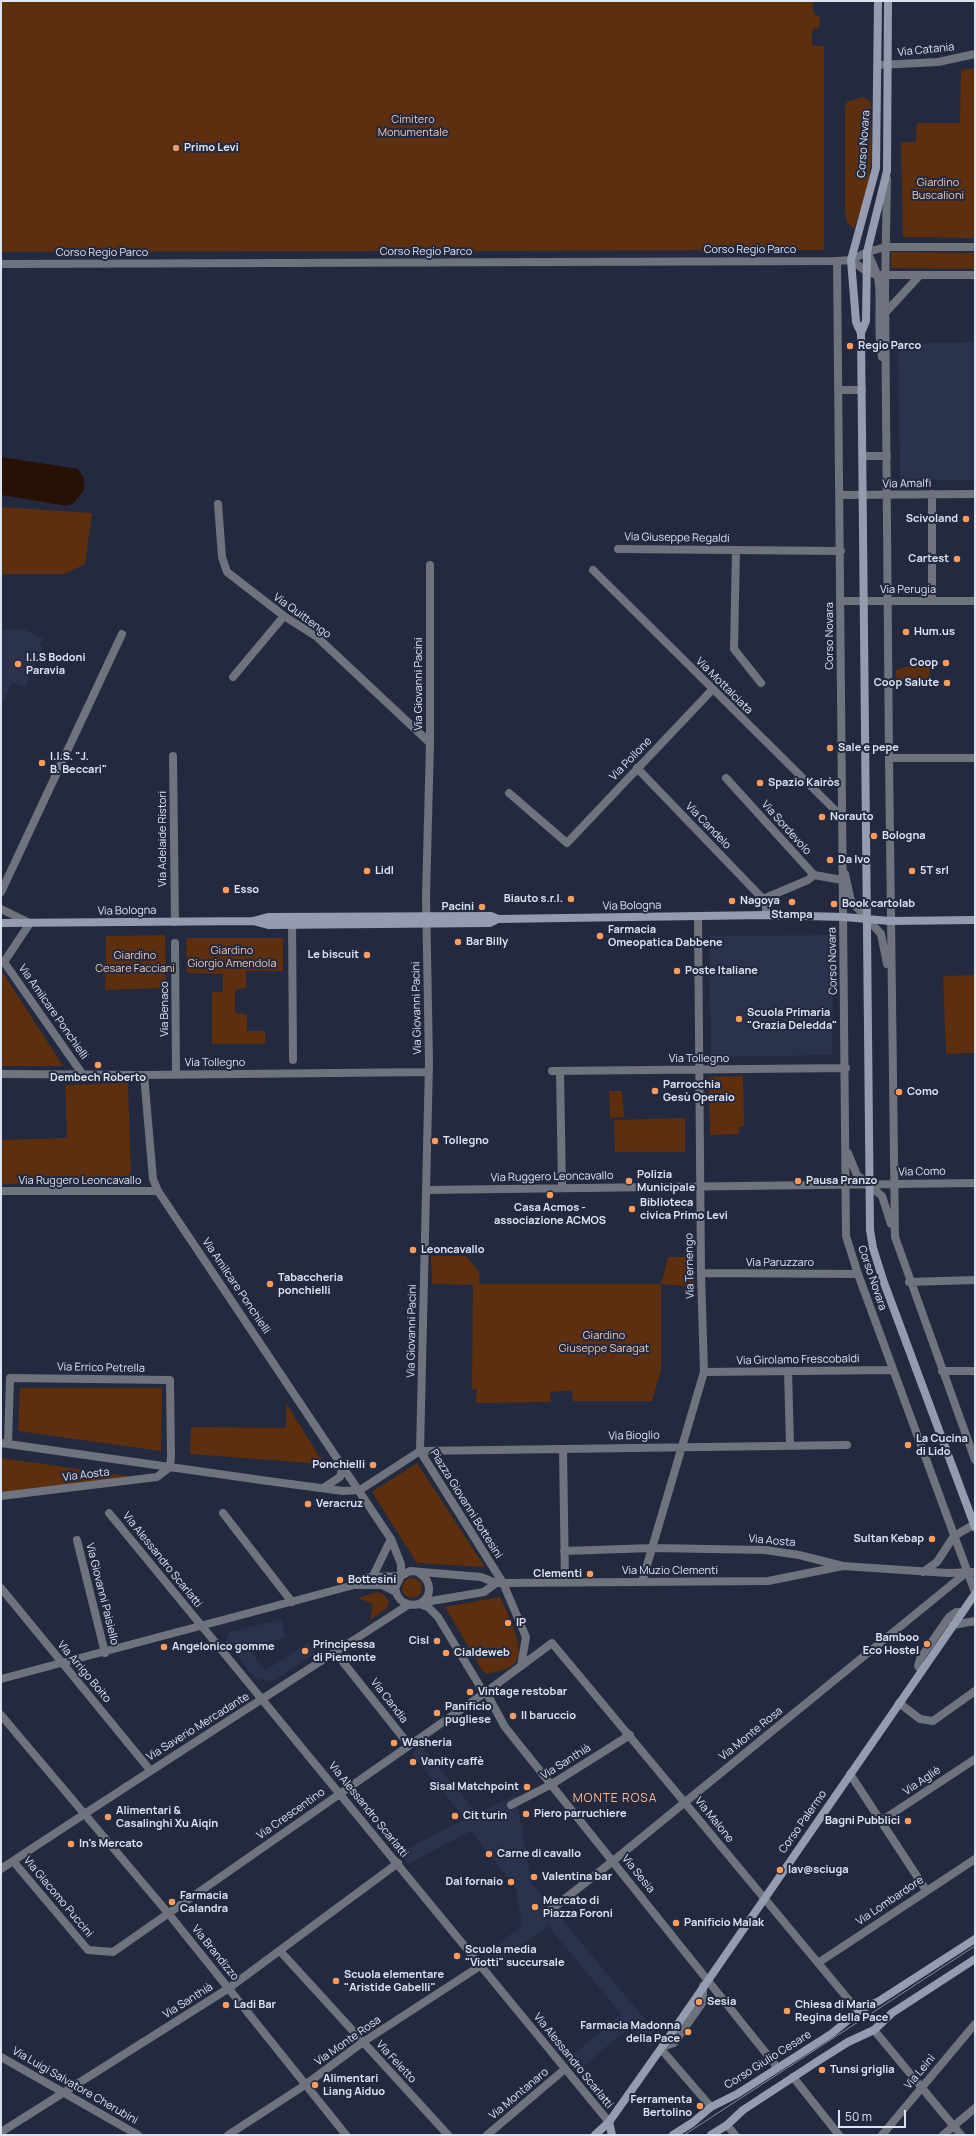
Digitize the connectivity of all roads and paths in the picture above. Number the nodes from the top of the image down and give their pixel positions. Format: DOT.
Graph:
graph roads {
  1 [pos="878,1"];
  2 [pos="888,1"];
  3 [pos="975,54"];
  4 [pos="879,65"];
  5 [pos="888,65"];
  6 [pos="887,171"];
  7 [pos="886,247"];
  8 [pos="975,247"];
  9 [pos="867,252"];
  10 [pos="851,260"];
  11 [pos="837,261"];
  12 [pos="1,264"];
  13 [pos="866,271"];
  14 [pos="885,274"];
  15 [pos="877,275"];
  16 [pos="920,275"];
  17 [pos="975,275"];
  18 [pos="886,312"];
  19 [pos="861,332"];
  20 [pos="886,377"];
  21 [pos="840,390"];
  22 [pos="862,390"];
  23 [pos="863,456"];
  24 [pos="887,456"];
  25 [pos="932,494"];
  26 [pos="975,494"];
  27 [pos="840,495"];
  28 [pos="863,495"];
  29 [pos="887,495"];
  30 [pos="218,504"];
  31 [pos="618,549"];
  32 [pos="736,550"];
  33 [pos="841,551"];
  34 [pos="430,565"];
  35 [pos="593,570"];
  36 [pos="841,601"];
  37 [pos="865,601"];
  38 [pos="888,601"];
  39 [pos="932,601"];
  40 [pos="975,601"];
  41 [pos="284,616"];
  42 [pos="122,634"];
  43 [pos="233,677"];
  44 [pos="761,683"];
  45 [pos="712,690"];
  46 [pos="430,743"];
  47 [pos="173,756"];
  48 [pos="888,758"];
  49 [pos="975,758"];
  50 [pos="637,768"];
  51 [pos="726,778"];
  52 [pos="509,793"];
  53 [pos="842,817"];
  54 [pos="842,857"];
  55 [pos="814,875"];
  56 [pos="842,880"];
  57 [pos="1,892"];
  58 [pos="763,899"];
  59 [pos="1,909"];
  60 [pos="766,915"];
  61 [pos="698,916"];
  62 [pos="844,916"];
  63 [pos="866,919"];
  64 [pos="426,920"];
  65 [pos="975,920"];
  66 [pos="292,921"];
  67 [pos="890,921"];
  68 [pos="175,922"];
  69 [pos="30,923"];
  70 [pos="1,924"];
  71 [pos="175,943"];
  72 [pos="3,962"];
  73 [pos="891,978"];
  74 [pos="293,1060"];
  75 [pos="846,1068"];
  76 [pos="698,1070"];
  77 [pos="428,1072"];
  78 [pos="1,1074"];
  79 [pos="176,1074"];
  80 [pos="83,1075"];
  81 [pos="144,1075"];
  82 [pos="846,1148"];
  83 [pos="975,1182"];
  84 [pos="870,1184"];
  85 [pos="894,1184"];
  86 [pos="846,1185"];
  87 [pos="701,1187"];
  88 [pos="562,1188"];
  89 [pos="426,1190"];
  90 [pos="1,1191"];
  91 [pos="158,1191"];
  92 [pos="895,1237"];
  93 [pos="701,1274"];
  94 [pos="858,1274"];
  95 [pos="975,1280"];
  96 [pos="910,1282"];
  97 [pos="893,1370"];
  98 [pos="788,1371"];
  99 [pos="942,1371"];
  100 [pos="975,1371"];
  101 [pos="704,1372"];
  102 [pos="5,1444"];
  103 [pos="790,1445"];
  104 [pos="848,1445"];
  105 [pos="683,1446"];
  106 [pos="563,1448"];
  107 [pos="420,1451"];
  108 [pos="975,1460"];
  109 [pos="343,1465"];
  110 [pos="170,1467"];
  111 [pos="323,1488"];
  112 [pos="360,1490"];
  113 [pos="1,1496"];
  114 [pos="110,1513"];
  115 [pos="223,1513"];
  116 [pos="975,1525"];
  117 [pos="954,1536"];
  118 [pos="392,1539"];
  119 [pos="77,1540"];
  120 [pos="653,1548"];
  121 [pos="564,1551"];
  122 [pos="843,1566"];
  123 [pos="923,1572"];
  124 [pos="971,1572"];
  125 [pos="420,1573"];
  126 [pos="373,1576"];
  127 [pos="401,1576"];
  128 [pos="642,1582"];
  129 [pos="500,1583"];
  130 [pos="565,1583"];
  131 [pos="354,1585"];
  132 [pos="1,1588"];
  133 [pos="396,1592"];
  134 [pos="975,1593"];
  135 [pos="292,1602"];
  136 [pos="422,1602"];
  137 [pos="408,1605"];
  138 [pos="962,1612"];
  139 [pos="975,1621"];
  140 [pos="953,1625"];
  141 [pos="202,1626"];
  142 [pos="335,1652"];
  143 [pos="105,1653"];
  144 [pos="60,1662"];
  145 [pos="521,1666"];
  146 [pos="922,1671"];
  147 [pos="1,1679"];
  148 [pos="975,1691"];
  149 [pos="485,1692"];
  150 [pos="263,1700"];
  151 [pos="899,1703"];
  152 [pos="1,1715"];
  153 [pos="630,1734"];
  154 [pos="409,1745"];
  155 [pos="975,1759"];
  156 [pos="150,1770"];
  157 [pos="850,1774"];
  158 [pos="552,1784"];
  159 [pos="340,1793"];
  160 [pos="685,1802"];
  161 [pos="511,1805"];
  162 [pos="84,1814"];
  163 [pos="881,1821"];
  164 [pos="975,1859"];
  165 [pos="13,1861"];
  166 [pos="613,1861"];
  167 [pos="398,1863"];
  168 [pos="1,1869"];
  169 [pos="926,1890"];
  170 [pos="764,1898"];
  171 [pos="548,1912"];
  172 [pos="168,1913"];
  173 [pos="975,1939"];
  174 [pos="280,1951"];
  175 [pos="975,1959"];
  176 [pos="818,1963"];
  177 [pos="480,1966"];
  178 [pos="705,1983"];
  179 [pos="229,1988"];
  180 [pos="858,2011"];
  181 [pos="975,2024"];
  182 [pos="874,2030"];
  183 [pos="363,2042"];
  184 [pos="662,2048"];
  185 [pos="1,2057"];
  186 [pos="777,2067"];
  187 [pos="565,2070"];
  188 [pos="793,2078"];
  189 [pos="305,2085"];
  190 [pos="922,2087"];
  191 [pos="63,2092"];
  192 [pos="711,2107"];
  193 [pos="975,2108"];
  194 [pos="609,2122"];
  195 [pos="727,2125"];
  196 [pos="954,2126"];
  197 [pos="1,2132"];
  198 [pos="138,2135"];
  199 [pos="228,2135"];
  200 [pos="346,2135"];
  201 [pos="448,2135"];
  202 [pos="487,2135"];
  203 [pos="596,2135"];
  204 [pos="612,2135"];
  205 [pos="673,2135"];
  206 [pos="711,2135"];
  207 [pos="735,2135"];
  208 [pos="839,2135"];
  209 [pos="882,2135"];
  210 [pos="943,2135"];
  211 [pos="962,2135"];
  1 -- 4 [label="main road, Corso Novara"];
  2 -- 5 [label="main road, Corso Novara"];
  3 -- 5 [label="street, Via Catania"];
  4 -- 5 [label="street, Via Catania"];
  4 -- 10 [label="main road, Corso Novara"];
  5 -- 6 [label="main road, Corso Novara"];
  6 -- 7 [label="street, Corso Novara"];
  6 -- 9 [label="main road, Corso Novara"];
  7 -- 8 [label="street, Corso Regio Parco"];
  7 -- 9 [label="street, Corso Regio Parco"];
  7 -- 14 [label="street, Corso Novara"];
  9 -- 10 [label="street, Corso Regio Parco"];
  9 -- 13 [label="main road, Corso Novara"];
  9 -- 15 [label="street"];
  10 -- 11 [label="street, Corso Regio Parco"];
  10 -- 13 [label="street"];
  10 -- 19 [label="main road, Corso Novara"];
  11 -- 12 [label="street, Corso Regio Parco"];
  11 -- 21 [label="street, Corso Novara"];
  13 -- 15 [label="street"];
  13 -- 19 [label="main road, Corso Novara"];
  14 -- 15 [label="street"];
  14 -- 16 [label="street"];
  14 -- 18 [label="street, Corso Novara"];
  15 -- 20 [label="street"];
  16 -- 17 [label="street"];
  16 -- 18 [label="street"];
  18 -- 20 [label="street, Corso Novara"];
  19 -- 22 [label="main road, Corso Novara"];
  20 -- 24 [label="street, Corso Novara"];
  21 -- 22 [label="street"];
  21 -- 27 [label="street, Corso Novara"];
  22 -- 23 [label="main road, Corso Novara"];
  23 -- 24 [label="street"];
  23 -- 28 [label="main road, Corso Novara"];
  24 -- 29 [label="street, Corso Novara"];
  25 -- 26 [label="street, Via Amalfi"];
  25 -- 29 [label="street, Via Amalfi"];
  25 -- 39 [label="street"];
  27 -- 28 [label="street, Via Amalfi"];
  27 -- 33 [label="street, Corso Novara"];
  28 -- 29 [label="street, Via Amalfi"];
  28 -- 37 [label="main road, Corso Novara"];
  29 -- 38 [label="street, Corso Novara"];
  30 -- 41 [label="street, Via Quittengo"];
  31 -- 32 [label="street, Via Giuseppe Regaldi"];
  32 -- 33 [label="street, Via Giuseppe Regaldi"];
  32 -- 44 [label="street, Via Giuseppe Regaldi"];
  33 -- 36 [label="street, Corso Novara"];
  34 -- 46 [label="street, Via Giovanni Pacini"];
  35 -- 45 [label="street, Via Mottalciata"];
  36 -- 37 [label="street, Via Perugia"];
  36 -- 53 [label="street, Corso Novara"];
  37 -- 38 [label="street, Via Perugia"];
  37 -- 63 [label="main road, Corso Novara"];
  38 -- 39 [label="street, Via Perugia"];
  38 -- 48 [label="street, Corso Novara"];
  39 -- 40 [label="street, Via Perugia"];
  41 -- 43 [label="street"];
  41 -- 46 [label="street, Via Quittengo"];
  42 -- 57 [label="street"];
  45 -- 50 [label="street, Via Pollone"];
  45 -- 53 [label="street, Via Mottalciata"];
  46 -- 64 [label="street, Via Giovanni Pacini"];
  47 -- 68 [label="street, Via Adelaide Ristori"];
  48 -- 49 [label="street"];
  48 -- 67 [label="street, Corso Novara"];
  50 -- 52 [label="street, Via Pollone"];
  50 -- 58 [label="street, Via Candelo"];
  51 -- 55 [label="street, Via Sordevolo"];
  53 -- 54 [label="street, Corso Novara"];
  54 -- 56 [label="street, Corso Novara"];
  54 -- 63 [label="street"];
  55 -- 56 [label="street"];
  55 -- 58 [label="street"];
  56 -- 62 [label="street, Corso Novara"];
  58 -- 60 [label="street"];
  59 -- 69 [label="street"];
  60 -- 61 [label="main road, Via Bologna"];
  60 -- 62 [label="main road, Via Bologna"];
  61 -- 64 [label="main road, Via Bologna"];
  61 -- 76 [label="street, Via Ternengo"];
  62 -- 63 [label="main road, Via Bologna"];
  62 -- 75 [label="street, Corso Novara"];
  63 -- 67 [label="main road, Via Bologna"];
  63 -- 73 [label="street"];
  63 -- 84 [label="main road, Corso Novara"];
  64 -- 66 [label="main road, Via Bologna"];
  64 -- 77 [label="street, Via Giovanni Pacini"];
  65 -- 67 [label="main road, Via Bologna"];
  66 -- 68 [label="main road, Via Bologna"];
  66 -- 74 [label="street"];
  67 -- 73 [label="street, Corso Novara"];
  68 -- 69 [label="main road, Via Bologna"];
  69 -- 70 [label="main road, Via Bologna"];
  69 -- 72 [label="street"];
  71 -- 79 [label="street, Via Benaco"];
  72 -- 80 [label="street, Via Amilcare Ponchielli"];
  73 -- 85 [label="street, Corso Novara"];
  75 -- 76 [label="street, Via Tollegno"];
  75 -- 82 [label="street, Corso Novara"];
  76 -- 87 [label="street, Via Ternengo"];
  76 -- 88 [label="street, Via Tollegno"];
  77 -- 79 [label="street, Via Tollegno"];
  77 -- 89 [label="street, Via Giovanni Pacini"];
  78 -- 80 [label="street, Via Tollegno"];
  79 -- 81 [label="street, Via Tollegno"];
  80 -- 81 [label="street, Via Tollegno"];
  81 -- 91 [label="street, Via Amilcare Ponchielli"];
  82 -- 84 [label="street"];
  82 -- 86 [label="street, Corso Novara"];
  83 -- 85 [label="street, Via Como"];
  84 -- 85 [label="street, Via Como"];
  84 -- 86 [label="street, Via Ruggero Leoncavallo"];
  84 -- 92 [label="street"];
  84 -- 116 [label="main road, Corso Novara"];
  85 -- 92 [label="street, Corso Novara"];
  86 -- 87 [label="street, Via Ruggero Leoncavallo"];
  86 -- 94 [label="street, Corso Novara"];
  87 -- 88 [label="street, Via Ruggero Leoncavallo"];
  87 -- 93 [label="street, Via Ternengo"];
  88 -- 89 [label="street, Via Ruggero Leoncavallo"];
  89 -- 107 [label="street, Via Giovanni Pacini"];
  90 -- 91 [label="street, Via Ruggero Leoncavallo"];
  91 -- 109 [label="street, Via Amilcare Ponchielli"];
  92 -- 96 [label="street, Corso Novara"];
  93 -- 94 [label="street, Via Paruzzaro"];
  93 -- 101 [label="street, Via Ternengo"];
  94 -- 97 [label="street, Corso Novara"];
  95 -- 96 [label="street"];
  96 -- 99 [label="street, Corso Novara"];
  97 -- 98 [label="street, Via Girolamo Frescobaldi"];
  97 -- 117 [label="street, Corso Novara"];
  98 -- 101 [label="street, Via Girolamo Frescobaldi"];
  98 -- 103 [label="street"];
  99 -- 100 [label="street"];
  99 -- 108 [label="street, Corso Novara"];
  101 -- 105 [label="street, Via Ternengo"];
  102 -- 110 [label="street, Via Errico Petrella"];
  102 -- 110 [label="street, Via Errico Petrella"];
  103 -- 104 [label="street, Via Bioglio"];
  103 -- 105 [label="street, Via Bioglio"];
  105 -- 106 [label="street, Via Bioglio"];
  105 -- 120 [label="street, Via Ternengo"];
  106 -- 107 [label="street, Via Bioglio"];
  106 -- 121 [label="street"];
  107 -- 112 [label="street, Piazza Giovanni Bottesini"];
  107 -- 129 [label="street, Piazza Giovanni Bottesini"];
  109 -- 111 [label="street"];
  109 -- 112 [label="street, Via Amilcare Ponchielli"];
  110 -- 111 [label="street, Via Errico Petrella"];
  110 -- 113 [label="street, Via Aosta"];
  111 -- 112 [label="street, Via Errico Petrella"];
  112 -- 118 [label="street"];
  114 -- 141 [label="street, Via Alessandro Scarlatti"];
  115 -- 135 [label="street"];
  116 -- 117 [label="street, Corso Novara"];
  117 -- 123 [label="street, Corso Novara"];
  117 -- 124 [label="street, Corso Novara"];
  118 -- 126 [label="street"];
  118 -- 127 [label="street"];
  119 -- 143 [label="street, Via Giovanni Paisiello"];
  120 -- 121 [label="street, Via Aosta"];
  120 -- 122 [label="street, Via Aosta"];
  120 -- 128 [label="street, Via Ternengo"];
  121 -- 130 [label="street"];
  122 -- 123 [label="street, Via Aosta"];
  122 -- 128 [label="street, Via Muzio Clementi"];
  123 -- 124 [label="street, Via Aosta"];
  124 -- 134 [label="street, Corso Novara"];
  124 -- 160 [label="street, Via Monte Rosa"];
  125 -- 127 [label="street"];
  125 -- 129 [label="street"];
  125 -- 136 [label="street"];
  126 -- 127 [label="street, Via Giovanni Paisiello"];
  126 -- 131 [label="street, Via Giovanni Paisiello"];
  127 -- 133 [label="street"];
  128 -- 130 [label="street, Via Muzio Clementi"];
  129 -- 130 [label="street, Via Muzio Clementi"];
  129 -- 136 [label="street"];
  129 -- 145 [label="street, Piazza Giovanni Bottesini"];
  131 -- 133 [label="street, Via Giovanni Paisiello"];
  131 -- 135 [label="street, Via Giovanni Paisiello"];
  132 -- 144 [label="street, Via Arrigo Boito"];
  133 -- 137 [label="street"];
  134 -- 138 [label="main road, Corso Palermo"];
  135 -- 141 [label="street, Via Giovanni Paisiello"];
  136 -- 137 [label="street"];
  136 -- 149 [label="street"];
  137 -- 142 [label="street, Via Saverio Mercadante"];
  138 -- 140 [label="main road, Corso Palermo"];
  138 -- 146 [label="street, Corso Palermo"];
  139 -- 140 [label="street"];
  140 -- 146 [label="main road, Corso Palermo"];
  141 -- 143 [label="street, Via Giovanni Paisiello"];
  141 -- 150 [label="street, Via Alessandro Scarlatti"];
  142 -- 150 [label="street, Via Saverio Mercadante"];
  142 -- 154 [label="street, Via Candia"];
  143 -- 144 [label="street, Via Giovanni Paisiello"];
  144 -- 147 [label="street, Via Giovanni Paisiello"];
  144 -- 156 [label="street, Via Arrigo Boito"];
  145 -- 149 [label="street"];
  145 -- 153 [label="street, Via Malone"];
  146 -- 151 [label="main road, Corso Palermo"];
  148 -- 151 [label="street"];
  149 -- 154 [label="street, Via Crescentino"];
  149 -- 158 [label="street, Via Sesia"];
  150 -- 156 [label="street, Via Saverio Mercadante"];
  150 -- 159 [label="street, Via Alessandro Scarlatti"];
  151 -- 157 [label="main road, Corso Palermo"];
  152 -- 162 [label="street, Via Brandizzo"];
  153 -- 158 [label="street, Via Santhià"];
  153 -- 160 [label="street, Via Malone"];
  154 -- 159 [label="street, Via Crescentino"];
  155 -- 163 [label="street, Via Agliè"];
  156 -- 162 [label="street, Via Saverio Mercadante"];
  157 -- 163 [label="street"];
  157 -- 170 [label="main road, Corso Palermo"];
  158 -- 161 [label="street, Via Santhià"];
  158 -- 166 [label="street, Via Sesia"];
  159 -- 167 [label="street, Via Alessandro Scarlatti"];
  159 -- 172 [label="street, Via Crescentino"];
  160 -- 166 [label="street, Via Monte Rosa"];
  160 -- 170 [label="street, Via Malone"];
  162 -- 165 [label="street, Via Saverio Mercadante"];
  162 -- 172 [label="street, Via Brandizzo"];
  163 -- 169 [label="street"];
  164 -- 169 [label="street, Via Lombardore"];
  165 -- 168 [label="street, Via Saverio Mercadante"];
  165 -- 172 [label="street, Via Giacomo Puccini"];
  166 -- 171 [label="street, Via Monte Rosa"];
  166 -- 178 [label="street, Via Sesia"];
  167 -- 174 [label="street, Via Santhià"];
  167 -- 177 [label="street, Via Alessandro Scarlatti"];
  169 -- 176 [label="street, Via Lombardore"];
  170 -- 176 [label="street, Via Malone"];
  170 -- 178 [label="main road, Corso Palermo"];
  172 -- 179 [label="street, Via Brandizzo"];
  173 -- 180 [label="main road, Corso Giulio Cesare"];
  174 -- 179 [label="street, Via Santhià"];
  174 -- 183 [label="street, Via Feletto"];
  175 -- 182 [label="main road"];
  176 -- 180 [label="street, Via Malone"];
  177 -- 183 [label="street, Via Monte Rosa"];
  177 -- 187 [label="street, Via Alessandro Scarlatti"];
  178 -- 184 [label="main road, Corso Palermo"];
  178 -- 186 [label="street, Via Sesia"];
  179 -- 189 [label="street, Via Brandizzo"];
  179 -- 191 [label="street, Via Santhià"];
  180 -- 186 [label="main road, Corso Giulio Cesare"];
  181 -- 190 [label="street, Via Leinì"];
  182 -- 188 [label="main road"];
  182 -- 190 [label="street"];
  183 -- 189 [label="street, Via Monte Rosa"];
  183 -- 201 [label="street, Via Feletto"];
  184 -- 192 [label="street"];
  184 -- 194 [label="main road, Corso Palermo"];
  185 -- 191 [label="street, Via Luigi Salvatore Cherubini"];
  186 -- 192 [label="main road, Corso Giulio Cesare"];
  187 -- 194 [label="street, Via Alessandro Scarlatti"];
  187 -- 202 [label="street, Via Montanaro"];
  188 -- 195 [label="main road"];
  188 -- 208 [label="street"];
  189 -- 199 [label="street, Via Monte Rosa"];
  189 -- 200 [label="street, Via Brandizzo"];
  190 -- 196 [label="street"];
  190 -- 209 [label="street, Via Leinì"];
  191 -- 197 [label="street, Via Santhià"];
  191 -- 198 [label="street, Via Luigi Salvatore Cherubini"];
  192 -- 205 [label="main road, Corso Giulio Cesare"];
  193 -- 196 [label="street"];
  194 -- 203 [label="main road, Corso Palermo"];
  194 -- 204 [label="main road"];
  195 -- 206 [label="main road"];
  195 -- 207 [label="street"];
  196 -- 210 [label="street"];
  196 -- 211 [label="street"];
}
